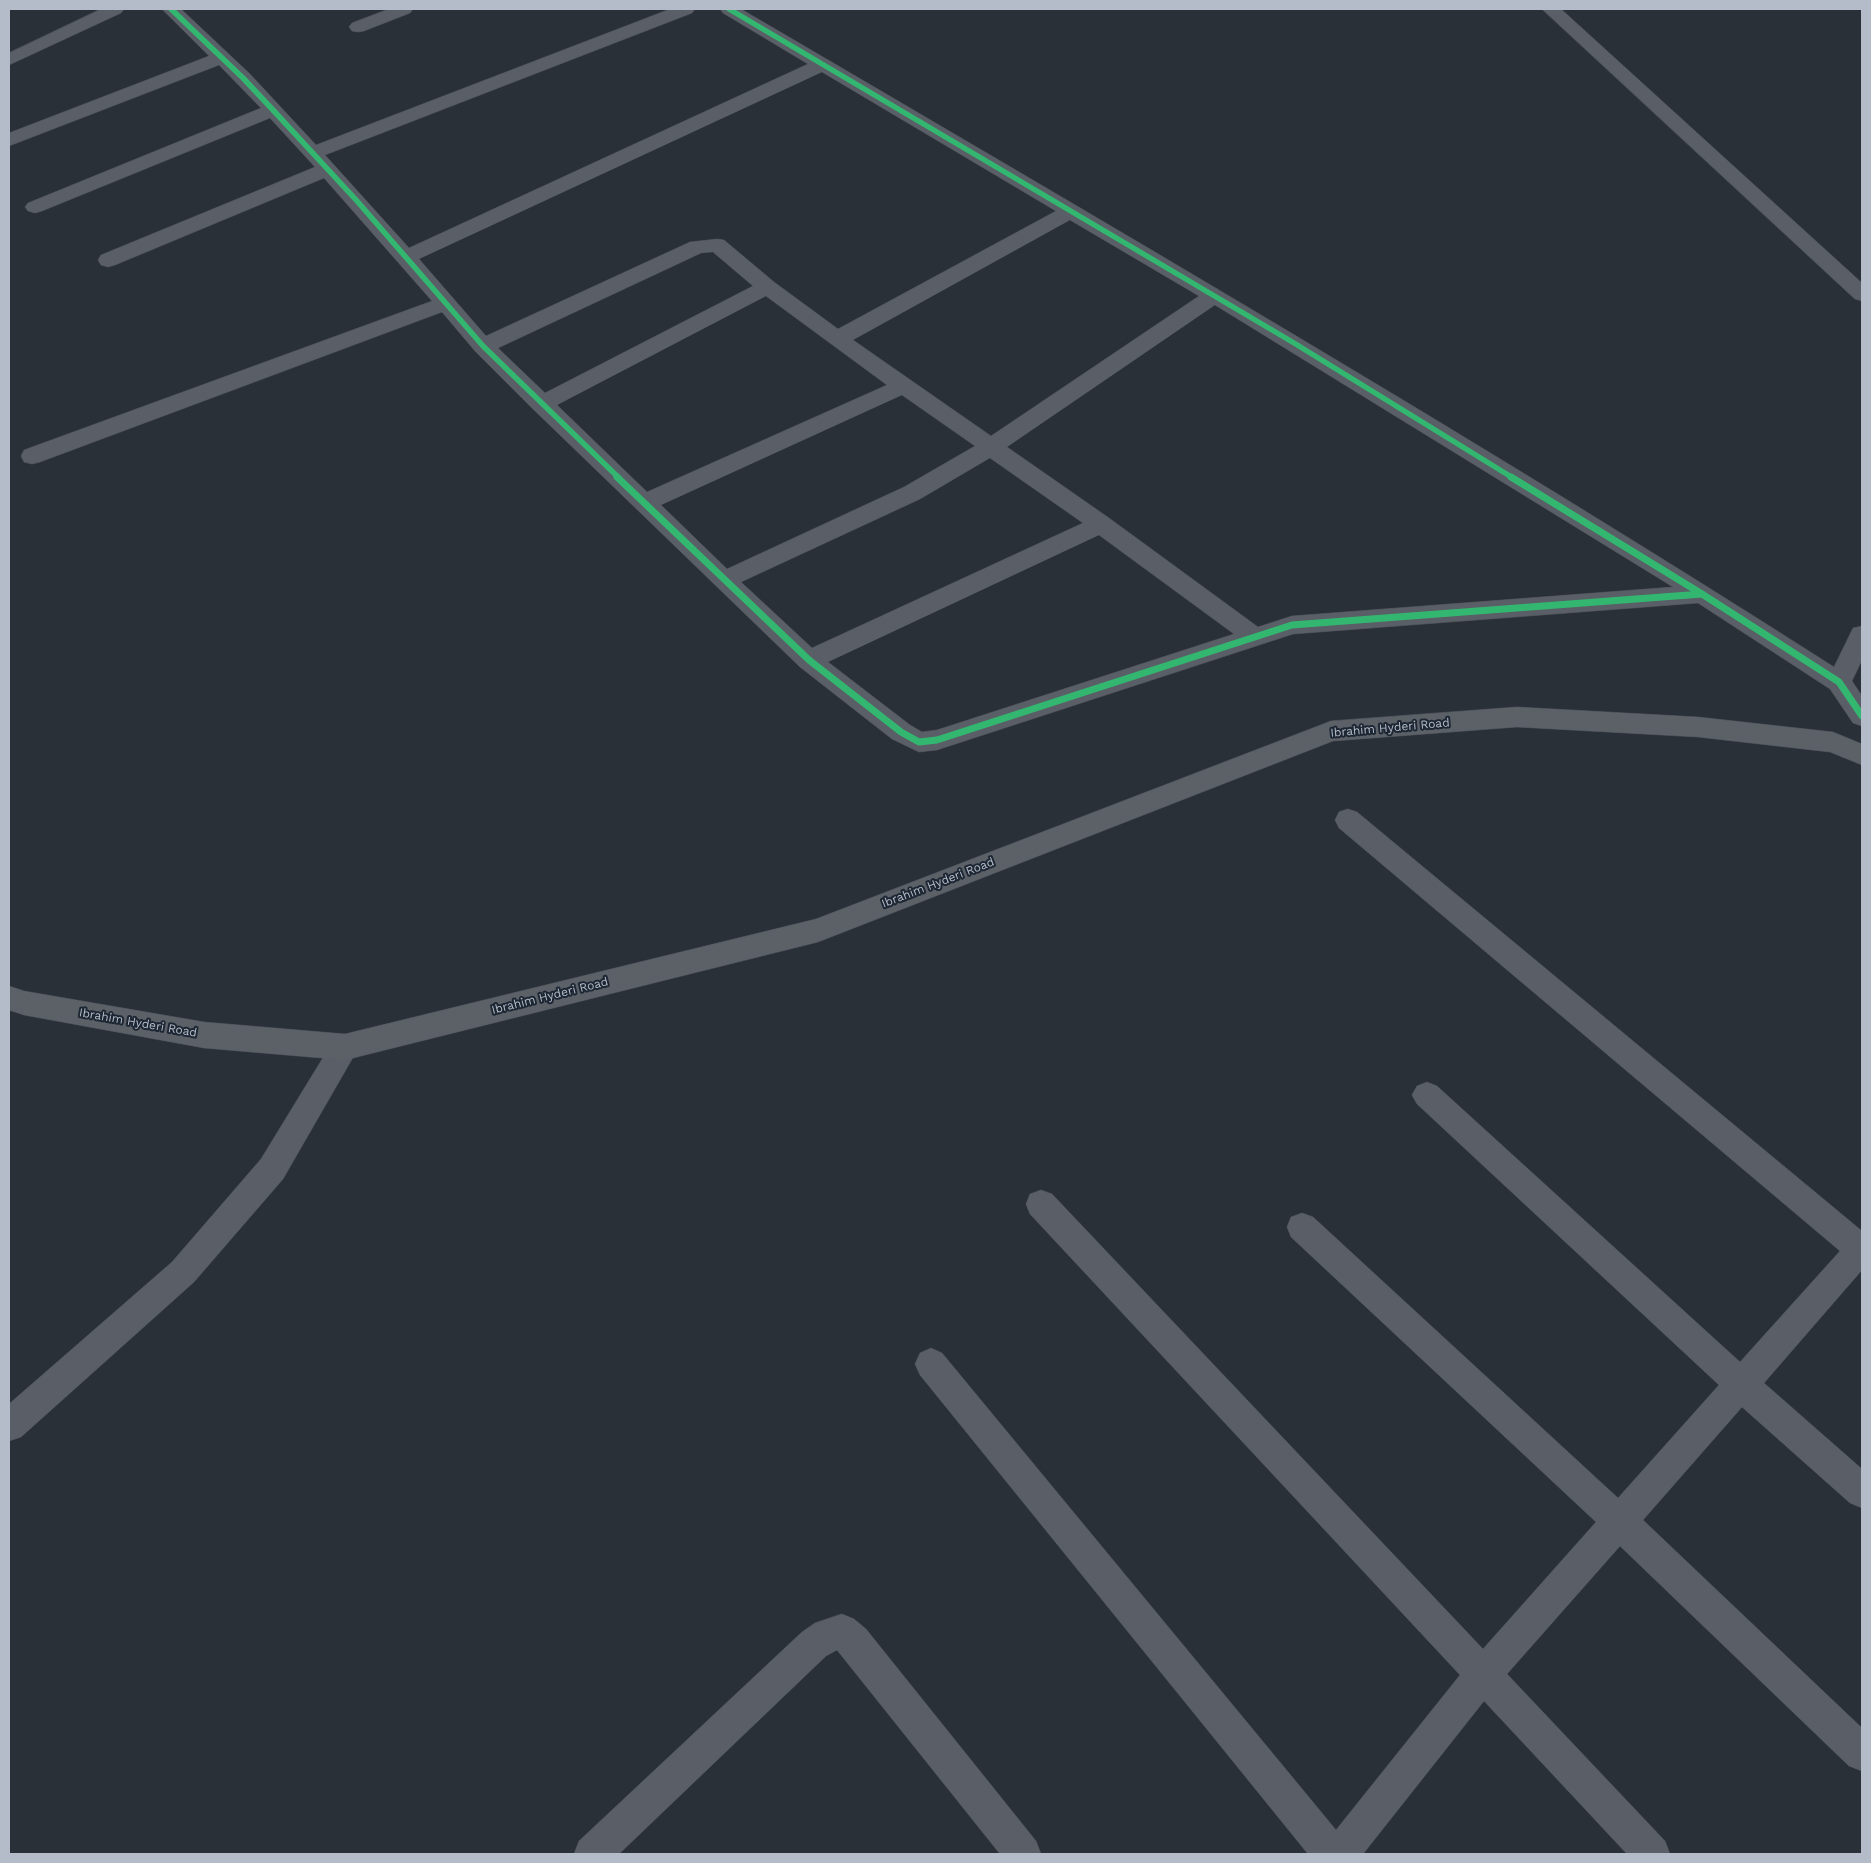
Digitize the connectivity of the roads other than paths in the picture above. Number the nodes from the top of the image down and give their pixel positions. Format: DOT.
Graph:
graph roads {
  1 [pos="115,9"];
  2 [pos="171,9"];
  3 [pos="404,9"];
  4 [pos="686,9"];
  5 [pos="730,9"];
  6 [pos="1551,9"];
  7 [pos="358,27"];
  8 [pos="222,57"];
  9 [pos="9,60"];
  10 [pos="823,64"];
  11 [pos="273,110"];
  12 [pos="9,140"];
  13 [pos="320,161"];
  14 [pos="36,207"];
  15 [pos="1071,211"];
  16 [pos="406,257"];
  17 [pos="108,260"];
  18 [pos="767,287"];
  19 [pos="1862,294"];
  20 [pos="1214,296"];
  21 [pos="446,303"];
  22 [pos="837,339"];
  23 [pos="483,346"];
  24 [pos="904,386"];
  25 [pos="541,404"];
  26 [pos="991,447"];
  27 [pos="32,456"];
  28 [pos="644,503"];
  29 [pos="1101,524"];
  30 [pos="724,580"];
  31 [pos="1702,594"];
  32 [pos="1862,635"];
  33 [pos="1255,637"];
  34 [pos="809,660"];
  35 [pos="1839,682"];
  36 [pos="1862,716"];
  37 [pos="1862,755"];
  38 [pos="1348,820"];
  39 [pos="9,998"];
  40 [pos="345,1047"];
  41 [pos="1427,1095"];
  42 [pos="1041,1204"];
  43 [pos="1302,1228"];
  44 [pos="1862,1249"];
  45 [pos="931,1364"];
  46 [pos="1741,1384"];
  47 [pos="9,1425"];
  48 [pos="1862,1491"];
  49 [pos="1619,1521"];
  50 [pos="1483,1675"];
  51 [pos="1862,1753"];
  52 [pos="592,1854"];
  53 [pos="1023,1854"];
  54 [pos="1332,1854"];
  55 [pos="1340,1854"];
  56 [pos="1652,1854"];
  1 -- 9 [label="street"];
  2 -- 8 [label="street"];
  3 -- 7 [label="street"];
  4 -- 13 [label="street"];
  5 -- 10 [label="street"];
  6 -- 19 [label="street"];
  8 -- 11 [label="street"];
  8 -- 12 [label="street"];
  10 -- 15 [label="street"];
  10 -- 16 [label="street"];
  11 -- 13 [label="street"];
  11 -- 14 [label="street"];
  13 -- 16 [label="street"];
  13 -- 17 [label="street"];
  15 -- 20 [label="street"];
  15 -- 22 [label="street"];
  16 -- 21 [label="street"];
  18 -- 22 [label="street"];
  18 -- 23 [label="street"];
  18 -- 25 [label="street"];
  20 -- 26 [label="street"];
  20 -- 31 [label="street"];
  21 -- 23 [label="street"];
  21 -- 27 [label="street"];
  22 -- 24 [label="street"];
  23 -- 25 [label="street"];
  24 -- 26 [label="street"];
  24 -- 28 [label="street"];
  25 -- 28 [label="street"];
  26 -- 29 [label="street"];
  26 -- 30 [label="street"];
  28 -- 30 [label="street"];
  29 -- 33 [label="street"];
  29 -- 34 [label="street"];
  30 -- 34 [label="street"];
  31 -- 33 [label="street"];
  31 -- 35 [label="street"];
  32 -- 35 [label="street"];
  33 -- 34 [label="street"];
  35 -- 36 [label="street"];
  37 -- 40 [label="main road, Ibrahim Hyderi Road"];
  38 -- 44 [label="street"];
  39 -- 40 [label="main road, Ibrahim Hyderi Road"];
  40 -- 47 [label="street"];
  41 -- 46 [label="street"];
  42 -- 50 [label="street"];
  43 -- 49 [label="street"];
  44 -- 46 [label="street"];
  45 -- 54 [label="street"];
  46 -- 48 [label="street"];
  46 -- 49 [label="street"];
  49 -- 50 [label="street"];
  49 -- 51 [label="street"];
  50 -- 55 [label="street"];
  50 -- 56 [label="street"];
  52 -- 53 [label="street"];
}
